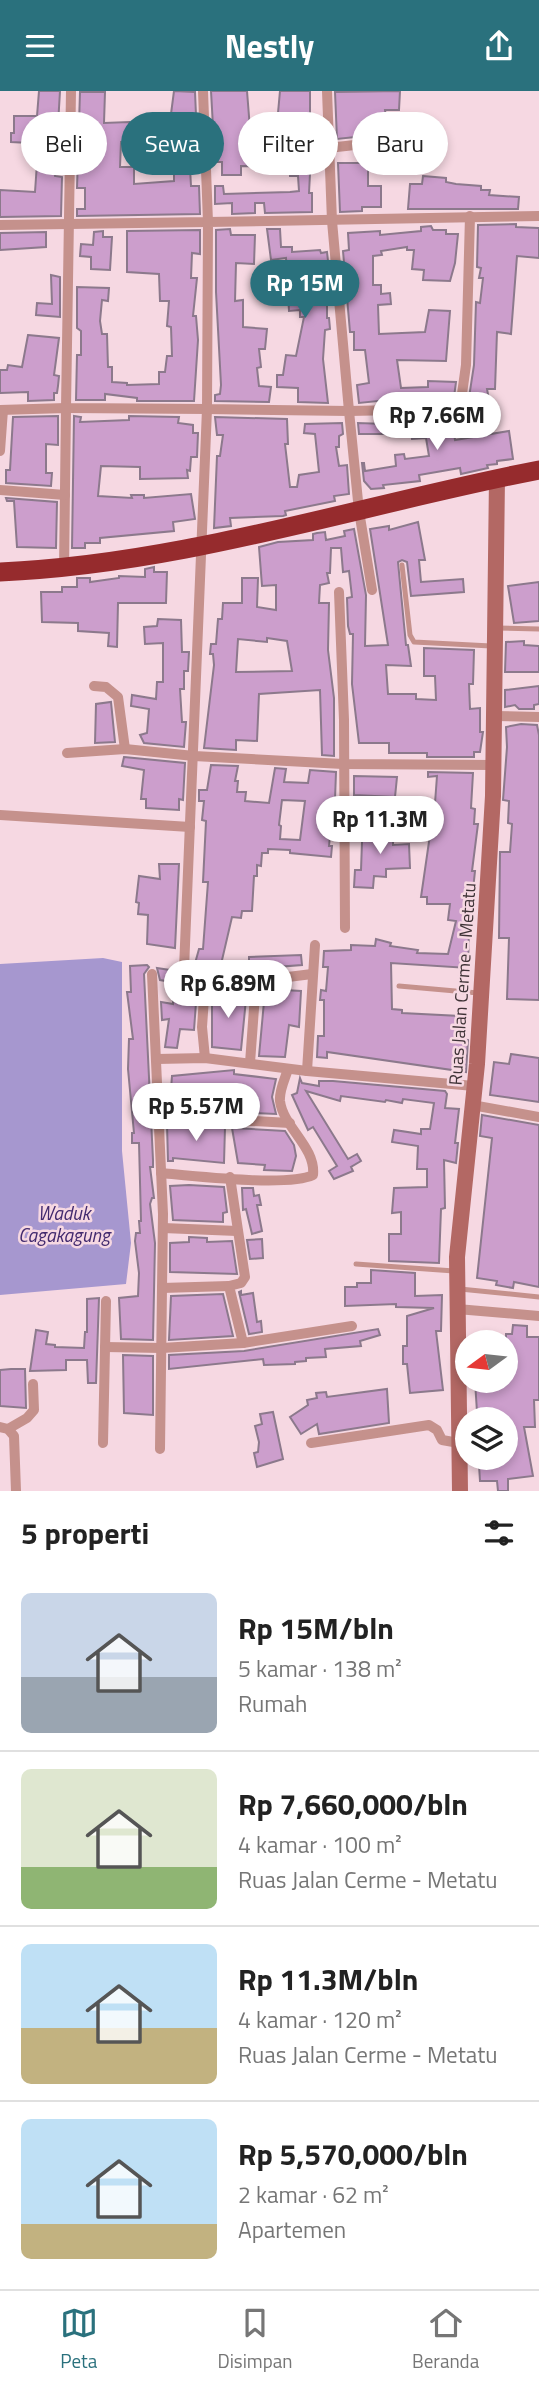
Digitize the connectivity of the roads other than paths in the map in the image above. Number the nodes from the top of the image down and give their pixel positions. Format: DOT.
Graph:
graph roads {
  1 [pos="71,91"];
  2 [pos="203,91"];
  3 [pos="327,91"];
  4 [pos="327,112"];
  5 [pos="329,175"];
  6 [pos="470,216"];
  7 [pos="539,216"];
  8 [pos="332,221"];
  9 [pos="208,222"];
  10 [pos="0,225"];
  11 [pos="70,225"];
  12 [pos="66,408"];
  13 [pos="208,409"];
  14 [pos="1,410"];
  15 [pos="349,411"];
  16 [pos="0,451"];
  17 [pos="539,470"];
  18 [pos="497,478"];
  19 [pos="0,490"];
  20 [pos="65,495"];
  21 [pos="359,511"];
  22 [pos="202,548"];
  23 [pos="402,565"];
  24 [pos="64,570"];
  25 [pos="0,572"];
  26 [pos="372,590"];
  27 [pos="339,592"];
  28 [pos="494,628"];
  29 [pos="539,629"];
  30 [pos="494,646"];
  31 [pos="94,685"];
  32 [pos="494,716"];
  33 [pos="539,717"];
  34 [pos="125,749"];
  35 [pos="67,753"];
  36 [pos="194,756"];
  37 [pos="343,764"];
  38 [pos="493,765"];
  39 [pos="0,815"];
  40 [pos="190,827"];
  41 [pos="345,928"];
  42 [pos="315,945"];
  43 [pos="152,974"];
  44 [pos="312,974"];
  45 [pos="256,981"];
  46 [pos="205,984"];
  47 [pos="399,986"];
  48 [pos="481,994"];
  49 [pos="205,1058"];
  50 [pos="157,1059"];
  51 [pos="250,1063"];
  52 [pos="288,1069"];
  53 [pos="307,1072"];
  54 [pos="474,1086"];
  55 [pos="472,1105"];
  56 [pos="160,1117"];
  57 [pos="539,1117"];
  58 [pos="290,1123"];
  59 [pos="161,1173"];
  60 [pos="230,1177"];
  61 [pos="163,1228"];
  62 [pos="237,1231"];
  63 [pos="356,1264"];
  64 [pos="457,1271"];
  65 [pos="229,1286"];
  66 [pos="162,1288"];
  67 [pos="457,1289"];
  68 [pos="539,1297"];
  69 [pos="106,1301"];
  70 [pos="457,1309"];
  71 [pos="539,1316"];
  72 [pos="352,1326"];
  73 [pos="243,1343"];
  74 [pos="105,1347"];
  75 [pos="162,1348"];
  76 [pos="33,1384"];
  77 [pos="458,1407"];
  78 [pos="4,1428"];
  79 [pos="455,1442"];
  80 [pos="103,1443"];
  81 [pos="311,1443"];
  82 [pos="160,1449"];
  83 [pos="460,1470"];
  84 [pos="16,1491"];
  85 [pos="460,1491"];
  1 -- 11 [label="street"];
  2 -- 9 [label="street"];
  3 -- 4 [label="street"];
  5 -- 8 [label="street"];
  6 -- 7 [label="street"];
  6 -- 8 [label="street"];
  6 -- 15 [label="street"];
  8 -- 9 [label="street"];
  8 -- 15 [label="street"];
  9 -- 11 [label="street"];
  9 -- 13 [label="street"];
  10 -- 11 [label="street"];
  11 -- 12 [label="street"];
  12 -- 13 [label="street"];
  12 -- 14 [label="street"];
  12 -- 20 [label="street"];
  13 -- 15 [label="street"];
  13 -- 22 [label="street"];
  14 -- 16 [label="street"];
  15 -- 21 [label="street"];
  17 -- 18 [label="highway"];
  18 -- 21 [label="highway"];
  18 -- 28 [label="main road, Ruas Jalan Cerme - Metatu"];
  19 -- 20 [label="street"];
  20 -- 24 [label="street"];
  21 -- 22 [label="highway"];
  21 -- 26 [label="street"];
  22 -- 24 [label="highway"];
  22 -- 36 [label="street"];
  23 -- 30 [label="lane"];
  24 -- 25 [label="highway"];
  27 -- 37 [label="street"];
  28 -- 29 [label="lane"];
  28 -- 30 [label="main road, Ruas Jalan Cerme - Metatu"];
  30 -- 32 [label="main road, Ruas Jalan Cerme - Metatu"];
  31 -- 34 [label="street"];
  32 -- 33 [label="street"];
  32 -- 38 [label="main road, Ruas Jalan Cerme - Metatu"];
  34 -- 35 [label="street"];
  34 -- 36 [label="street"];
  36 -- 37 [label="street"];
  36 -- 40 [label="street"];
  37 -- 38 [label="street"];
  37 -- 41 [label="street"];
  38 -- 48 [label="main road, Ruas Jalan Cerme - Metatu"];
  39 -- 40 [label="street"];
  40 -- 46 [label="street"];
  42 -- 44 [label="street"];
  43 -- 50 [label="street"];
  44 -- 45 [label="street"];
  44 -- 53 [label="street"];
  45 -- 46 [label="street"];
  45 -- 51 [label="street"];
  46 -- 49 [label="street"];
  47 -- 48 [label="lane"];
  48 -- 54 [label="main road, Ruas Jalan Cerme - Metatu"];
  49 -- 50 [label="street"];
  49 -- 51 [label="street"];
  50 -- 56 [label="street"];
  51 -- 52 [label="street"];
  52 -- 53 [label="street"];
  52 -- 58 [label="street"];
  53 -- 54 [label="street"];
  54 -- 55 [label="main road, Ruas Jalan Cerme - Metatu"];
  55 -- 57 [label="street"];
  55 -- 64 [label="main road, Ruas Jalan Cerme - Metatu"];
  56 -- 58 [label="street"];
  56 -- 59 [label="street"];
  58 -- 60 [label="street"];
  59 -- 60 [label="street"];
  59 -- 61 [label="street"];
  60 -- 62 [label="street"];
  61 -- 62 [label="street"];
  61 -- 66 [label="street"];
  62 -- 65 [label="street"];
  63 -- 64 [label="lane"];
  64 -- 67 [label="main road, Ruas Jalan Cerme - Metatu"];
  65 -- 66 [label="street"];
  65 -- 73 [label="street"];
  66 -- 75 [label="street"];
  67 -- 68 [label="lane"];
  67 -- 70 [label="main road, Ruas Jalan Cerme - Metatu"];
  69 -- 74 [label="street"];
  70 -- 71 [label="street"];
  70 -- 77 [label="main road, Ruas Jalan Cerme - Metatu"];
  72 -- 73 [label="street"];
  73 -- 75 [label="street"];
  74 -- 75 [label="street"];
  74 -- 80 [label="street"];
  75 -- 82 [label="street"];
  76 -- 78 [label="street"];
  78 -- 84 [label="street"];
  79 -- 81 [label="street"];
  83 -- 85 [label="main road, Ruas Jalan Cerme - Metatu"];
}
